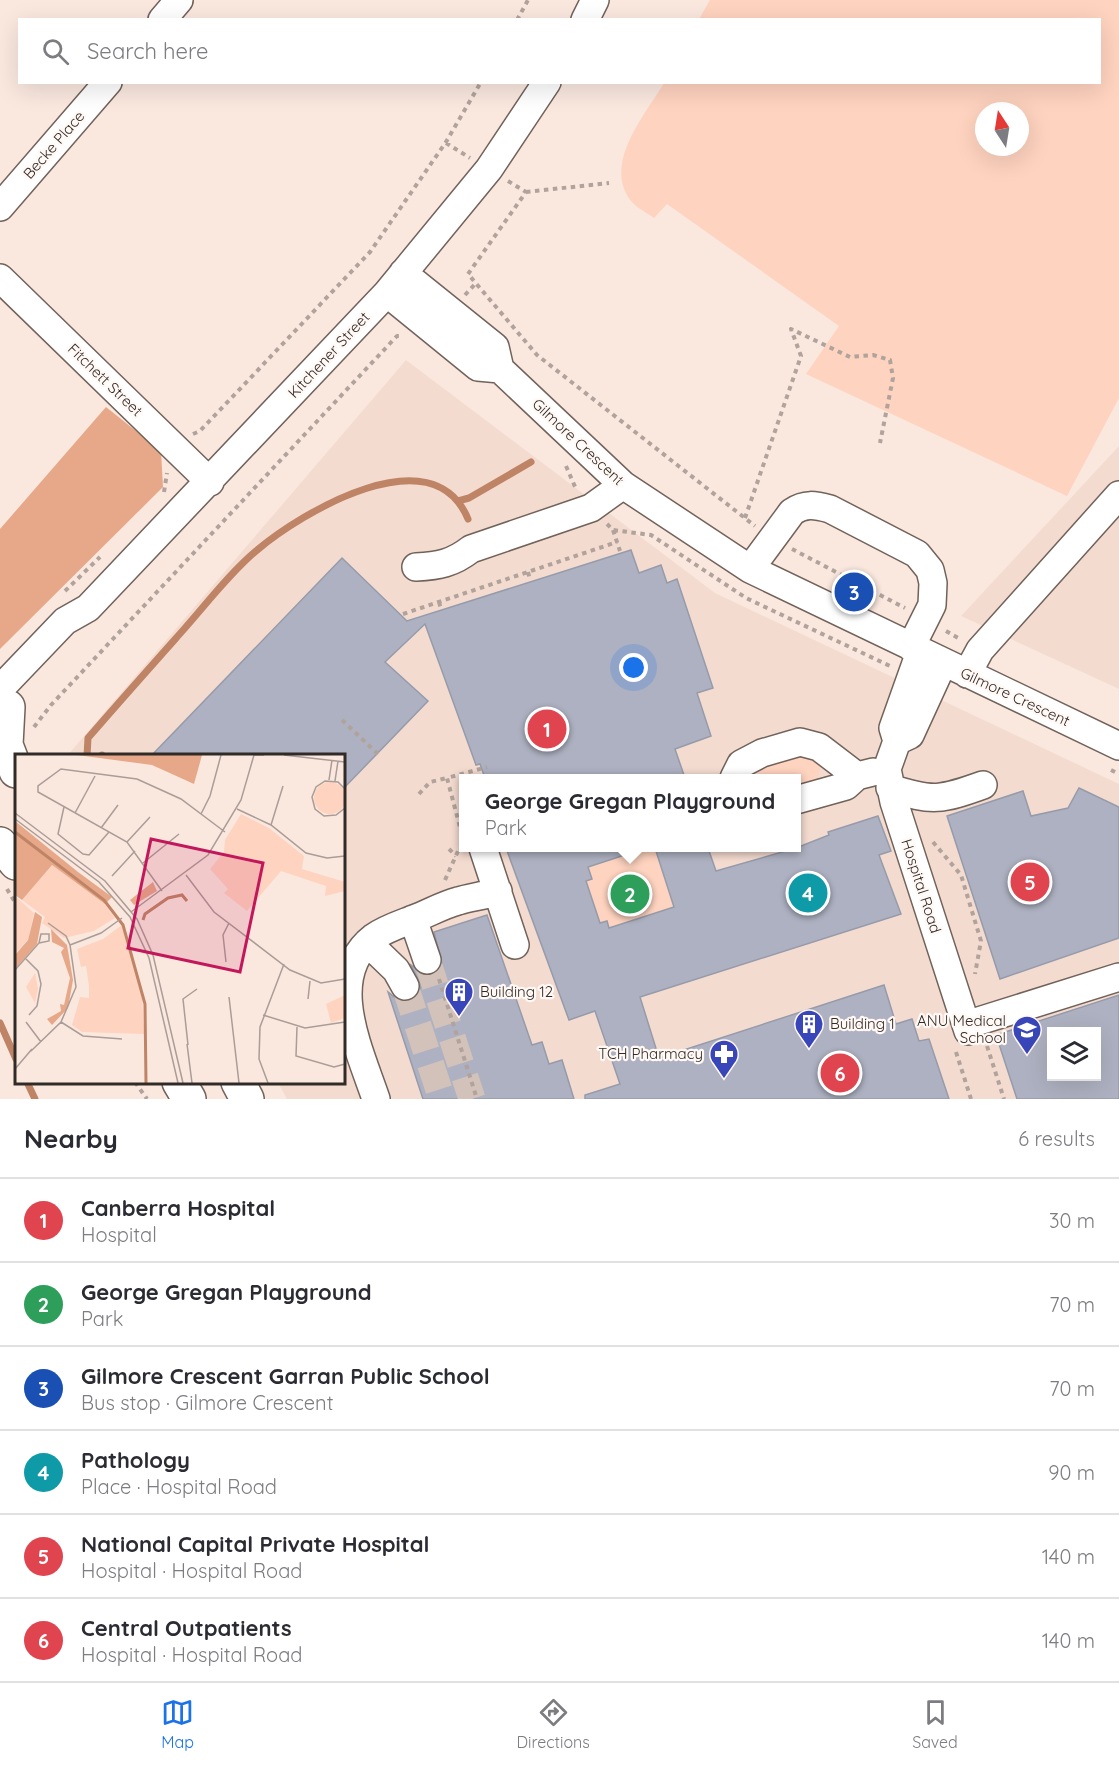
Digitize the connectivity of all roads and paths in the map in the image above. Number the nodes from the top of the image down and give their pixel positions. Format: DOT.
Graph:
graph roads {
  1 [pos="179,0"];
  2 [pos="528,0"];
  3 [pos="595,0"];
  4 [pos="164,18"];
  5 [pos="518,18"];
  6 [pos="586,18"];
  7 [pos="106,84"];
  8 [pos="480,84"];
  9 [pos="546,84"];
  10 [pos="514,172"];
  11 [pos="609,183"];
  12 [pos="526,192"];
  13 [pos="0,207"];
  14 [pos="0,279"];
  15 [pos="395,283"];
  16 [pos="406,337"];
  17 [pos="880,443"];
  18 [pos="172,445"];
  19 [pos="210,482"];
  20 [pos="623,485"];
  21 [pos="164,495"];
  22 [pos="1119,495"];
  23 [pos="745,518"];
  24 [pos="613,530"];
  25 [pos="771,538"];
  26 [pos="617,542"];
  27 [pos="471,549"];
  28 [pos="620,551"];
  29 [pos="104,553"];
  30 [pos="750,569"];
  31 [pos="528,572"];
  32 [pos="530,580"];
  33 [pos="62,595"];
  34 [pos="440,602"];
  35 [pos="441,609"];
  36 [pos="404,614"];
  37 [pos="925,619"];
  38 [pos="980,650"];
  39 [pos="925,654"];
  40 [pos="968,674"];
  41 [pos="2,698"];
  42 [pos="342,720"];
  43 [pos="30,737"];
  44 [pos="1119,746"];
  45 [pos="379,755"];
  46 [pos="487,766"];
  47 [pos="15,768"];
  48 [pos="0,773"];
  49 [pos="459,774"];
  50 [pos="460,774"];
  51 [pos="736,774"];
  52 [pos="857,776"];
  53 [pos="447,778"];
  54 [pos="889,778"];
  55 [pos="983,785"];
  56 [pos="15,788"];
  57 [pos="419,794"];
  58 [pos="801,799"];
  59 [pos="459,819"];
  60 [pos="929,837"];
  61 [pos="0,844"];
  62 [pos="459,845"];
  63 [pos="449,849"];
  64 [pos="484,852"];
  65 [pos="457,856"];
  66 [pos="11,875"];
  67 [pos="442,885"];
  68 [pos="498,891"];
  69 [pos="15,898"];
  70 [pos="413,919"];
  71 [pos="368,943"];
  72 [pos="515,945"];
  73 [pos="432,965"];
  74 [pos="1119,976"];
  75 [pos="974,982"];
  76 [pos="405,986"];
  77 [pos="346,991"];
  78 [pos="975,1025"];
  79 [pos="136,1084"];
  80 [pos="180,1084"];
  81 [pos="238,1084"];
  82 [pos="147,1099"];
  83 [pos="189,1099"];
  84 [pos="247,1099"];
  85 [pos="376,1099"];
  86 [pos="477,1099"];
  87 [pos="1004,1099"];
  1 -- 4 [label="street"];
  2 -- 5 [label="path"];
  3 -- 6 [label="street"];
  7 -- 13 [label="street, Becke Place"];
  8 -- 18 [label="path"];
  9 -- 15 [label="street, Kitchener Street"];
  10 -- 12 [label="path"];
  11 -- 12 [label="path"];
  12 -- 23 [label="path"];
  14 -- 18 [label="street, Fitchett Street"];
  15 -- 19 [label="street, Kitchener Street"];
  15 -- 20 [label="street, Gilmore Crescent"];
  16 -- 43 [label="path"];
  17 -- 23 [label="path"];
  18 -- 19 [label="street, Fitchett Street"];
  18 -- 21 [label="path"];
  19 -- 41 [label="street, Kitchener Street"];
  20 -- 27 [label="street"];
  20 -- 30 [label="street, Gilmore Crescent"];
  22 -- 38 [label="street"];
  23 -- 25 [label="path"];
  24 -- 26 [label="path"];
  25 -- 30 [label="street"];
  25 -- 37 [label="path"];
  25 -- 37 [label="street"];
  26 -- 28 [label="path"];
  26 -- 31 [label="path"];
  29 -- 33 [label="path"];
  30 -- 39 [label="street, Gilmore Crescent"];
  31 -- 32 [label="path"];
  31 -- 34 [label="path"];
  34 -- 35 [label="path"];
  34 -- 36 [label="path"];
  37 -- 38 [label="path"];
  37 -- 39 [label="street"];
  38 -- 40 [label="street"];
  39 -- 40 [label="street, Gilmore Crescent"];
  39 -- 54 [label="street"];
  40 -- 44 [label="street, Gilmore Crescent"];
  41 -- 47 [label="main road"];
  42 -- 45 [label="path"];
  46 -- 50 [label="path"];
  48 -- 56 [label="main road"];
  49 -- 53 [label="path"];
  51 -- 52 [label="street"];
  52 -- 54 [label="street"];
  52 -- 58 [label="street"];
  53 -- 57 [label="path"];
  53 -- 59 [label="path"];
  54 -- 55 [label="street"];
  54 -- 78 [label="street, Hospital Road"];
  60 -- 75 [label="path"];
  61 -- 66 [label="main road"];
  62 -- 65 [label="path"];
  63 -- 65 [label="path"];
  64 -- 68 [label="street"];
  65 -- 67 [label="path"];
  66 -- 69 [label="path"];
  68 -- 70 [label="street"];
  68 -- 72 [label="street"];
  70 -- 71 [label="street"];
  70 -- 73 [label="street"];
  71 -- 76 [label="street"];
  71 -- 77 [label="street"];
  73 -- 86 [label="path"];
  74 -- 78 [label="street"];
  77 -- 85 [label="street"];
  78 -- 87 [label="path"];
  79 -- 82 [label="path"];
  80 -- 83 [label="main road"];
  81 -- 84 [label="main road"];
}
